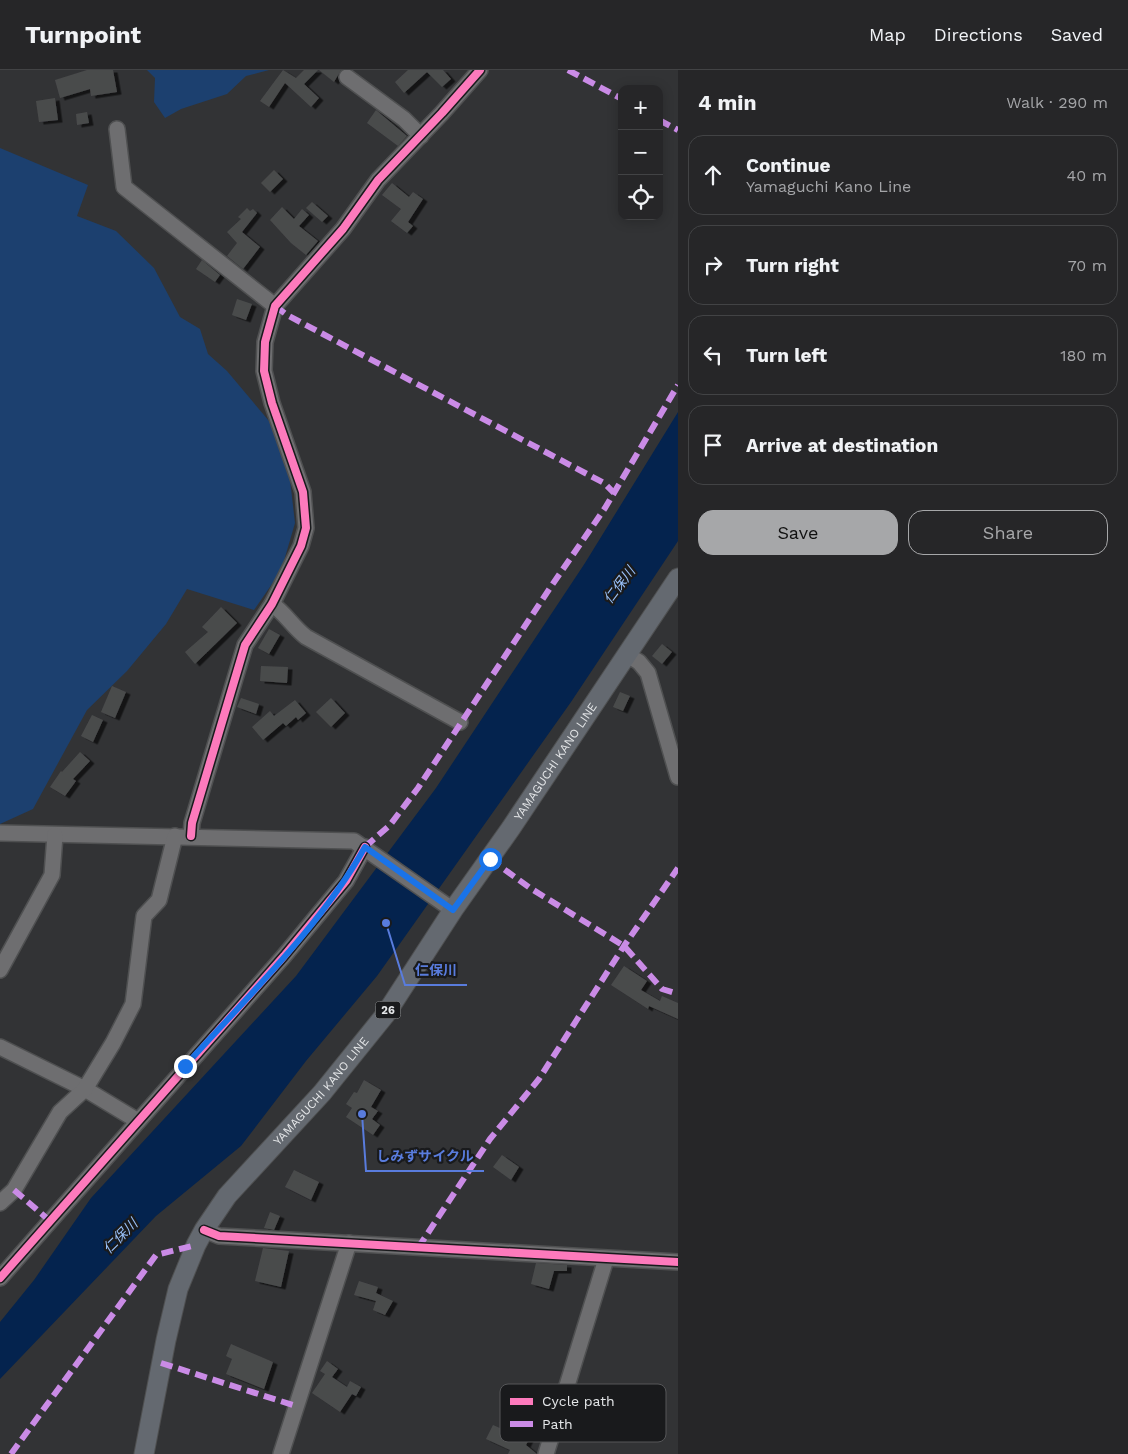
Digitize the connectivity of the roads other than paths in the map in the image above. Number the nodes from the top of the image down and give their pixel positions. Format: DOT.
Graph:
graph roads {
  1 [pos="480,70"];
  2 [pos="347,77"];
  3 [pos="117,129"];
  4 [pos="421,136"];
  5 [pos="275,306"];
  6 [pos="678,578"];
  7 [pos="272,604"];
  8 [pos="626,654"];
  9 [pos="460,722"];
  10 [pos="678,777"];
  11 [pos="0,834"];
  12 [pos="55,835"];
  13 [pos="175,836"];
  14 [pos="191,836"];
  15 [pos="367,848"];
  16 [pos="447,906"];
  17 [pos="0,970"];
  18 [pos="0,1047"];
  19 [pos="85,1089"];
  20 [pos="138,1121"];
  21 [pos="0,1203"];
  22 [pos="204,1230"];
  23 [pos="349,1243"];
  24 [pos="606,1259"];
  25 [pos="678,1262"];
  26 [pos="0,1278"];
  27 [pos="568,1384"];
  28 [pos="550,1442"];
  29 [pos="144,1454"];
  30 [pos="281,1454"];
  31 [pos="546,1454"];
  1 -- 4 [label="street"];
  2 -- 4 [label="street"];
  3 -- 5 [label="street"];
  4 -- 5 [label="street"];
  5 -- 7 [label="street"];
  6 -- 8 [label="main road, YAMAGUCHI KANO LINE / 26"];
  7 -- 9 [label="street"];
  7 -- 14 [label="street"];
  8 -- 10 [label="street"];
  8 -- 16 [label="main road, YAMAGUCHI KANO LINE / 26"];
  11 -- 12 [label="street"];
  12 -- 13 [label="street"];
  12 -- 17 [label="street"];
  13 -- 14 [label="street"];
  13 -- 19 [label="street"];
  14 -- 15 [label="street"];
  15 -- 16 [label="street"];
  15 -- 20 [label="street"];
  16 -- 22 [label="main road, YAMAGUCHI KANO LINE / 26"];
  18 -- 19 [label="street"];
  19 -- 20 [label="street"];
  19 -- 21 [label="street"];
  20 -- 26 [label="street"];
  22 -- 23 [label="street"];
  22 -- 29 [label="main road, YAMAGUCHI KANO LINE / 26"];
  23 -- 24 [label="street"];
  23 -- 30 [label="street"];
  24 -- 25 [label="street"];
  24 -- 27 [label="street"];
  28 -- 31 [label="street"];
}
